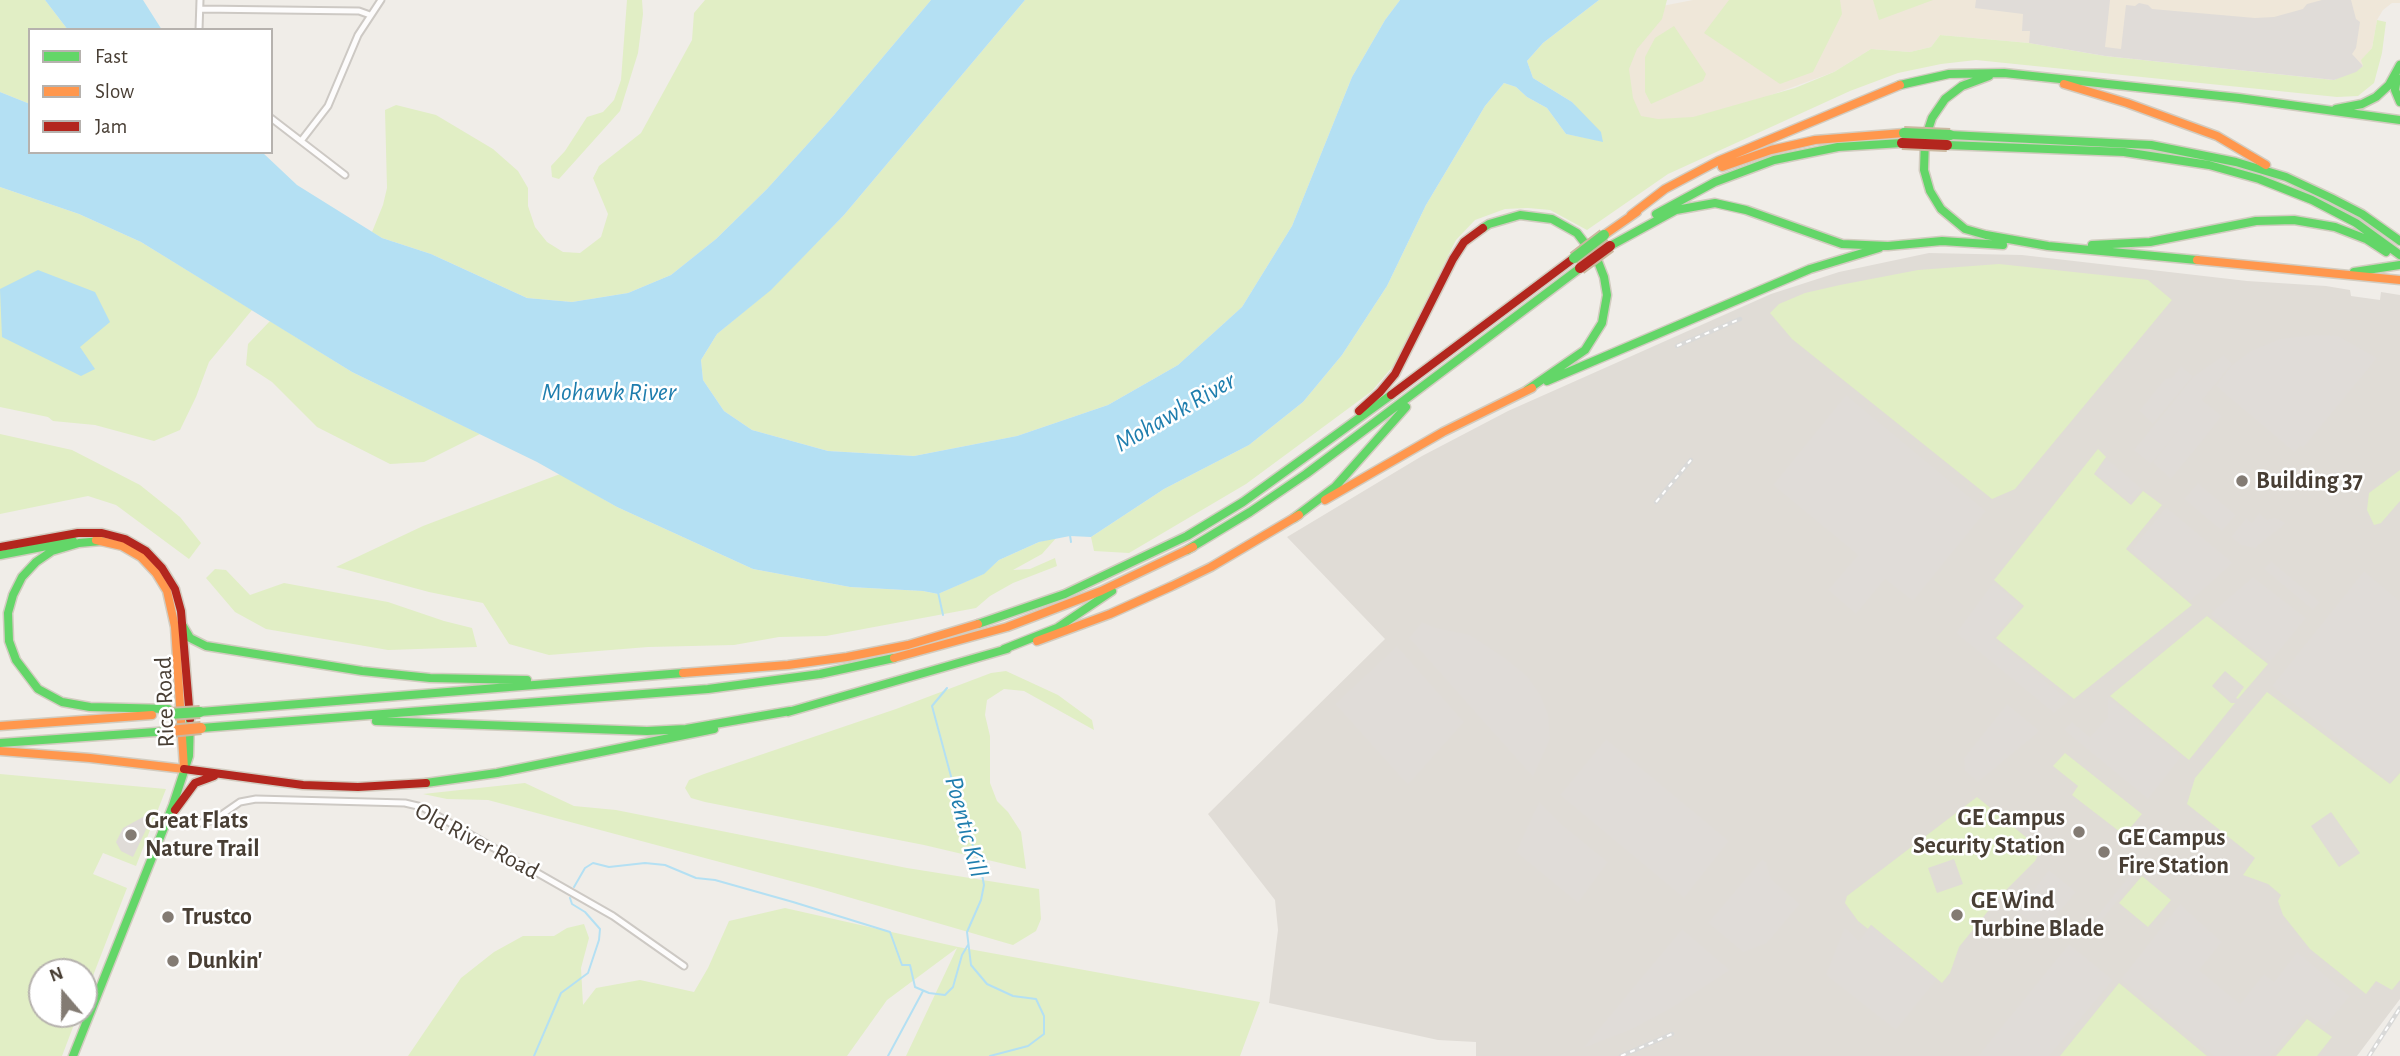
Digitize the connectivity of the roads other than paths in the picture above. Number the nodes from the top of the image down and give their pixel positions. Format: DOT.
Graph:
graph roads {
  1 [pos="200,0"];
  2 [pos="381,0"];
  3 [pos="200,9"];
  4 [pos="370,15"];
  5 [pos="199,28"];
  6 [pos="2400,66"];
  7 [pos="2026,76"];
  8 [pos="2039,77"];
  9 [pos="2400,102"];
  10 [pos="2325,110"];
  11 [pos="273,120"];
  12 [pos="2400,120"];
  13 [pos="1903,138"];
  14 [pos="301,141"];
  15 [pos="2196,157"];
  16 [pos="345,175"];
  17 [pos="2286,177"];
  18 [pos="1631,215"];
  19 [pos="1611,246"];
  20 [pos="1888,246"];
  21 [pos="2052,246"];
  22 [pos="2399,254"];
  23 [pos="2335,274"];
  24 [pos="2400,282"];
  25 [pos="1479,345"];
  26 [pos="1527,390"];
  27 [pos="1299,464"];
  28 [pos="1294,518"];
  29 [pos="101,541"];
  30 [pos="0,547"];
  31 [pos="1193,547"];
  32 [pos="0,555"];
  33 [pos="183,626"];
  34 [pos="1004,649"];
  35 [pos="621,679"];
  36 [pos="790,711"];
  37 [pos="169,712"];
  38 [pos="279,722"];
  39 [pos="0,726"];
  40 [pos="0,743"];
  41 [pos="0,751"];
  42 [pos="184,769"];
  43 [pos="233,776"];
  44 [pos="167,821"];
  45 [pos="684,966"];
  46 [pos="72,1056"];
  1 -- 3 [label="street"];
  2 -- 4 [label="street"];
  3 -- 4 [label="street"];
  3 -- 5 [label="street"];
  4 -- 14 [label="street"];
  6 -- 9 [label="main road"];
  6 -- 10 [label="main road"];
  7 -- 8 [label="main road"];
  7 -- 18 [label="main road"];
  7 -- 21 [label="main road"];
  8 -- 10 [label="main road"];
  8 -- 17 [label="main road"];
  10 -- 12 [label="main road"];
  11 -- 14 [label="street"];
  13 -- 15 [label="main road, bridge"];
  13 -- 18 [label="main road"];
  13 -- 19 [label="main road"];
  14 -- 16 [label="street"];
  15 -- 17 [label="main road"];
  15 -- 22 [label="main road"];
  17 -- 22 [label="main road"];
  18 -- 27 [label="main road, bridge"];
  19 -- 20 [label="main road"];
  19 -- 25 [label="main road, bridge"];
  20 -- 21 [label="main road"];
  20 -- 26 [label="main road"];
  21 -- 22 [label="main road"];
  21 -- 23 [label="main road"];
  22 -- 23 [label="main road"];
  23 -- 24 [label="main road"];
  25 -- 28 [label="main road"];
  25 -- 31 [label="main road"];
  26 -- 27 [label="main road"];
  26 -- 28 [label="main road"];
  27 -- 35 [label="main road"];
  28 -- 34 [label="main road"];
  29 -- 32 [label="main road, Rice Road"];
  29 -- 37 [label="main road"];
  29 -- 42 [label="main road, Rice Road"];
  30 -- 33 [label="main road, Rice Road"];
  31 -- 34 [label="main road"];
  31 -- 38 [label="main road"];
  33 -- 35 [label="main road"];
  33 -- 42 [label="main road, Rice Road"];
  34 -- 36 [label="main road"];
  35 -- 37 [label="main road, bridge"];
  36 -- 38 [label="main road"];
  36 -- 43 [label="main road"];
  37 -- 39 [label="main road"];
  38 -- 40 [label="main road, bridge"];
  41 -- 42 [label="main road"];
  42 -- 43 [label="main road"];
  42 -- 44 [label="main road"];
  43 -- 44 [label="main road"];
  44 -- 45 [label="street, Old River Road"];
  44 -- 46 [label="main road"];
}
